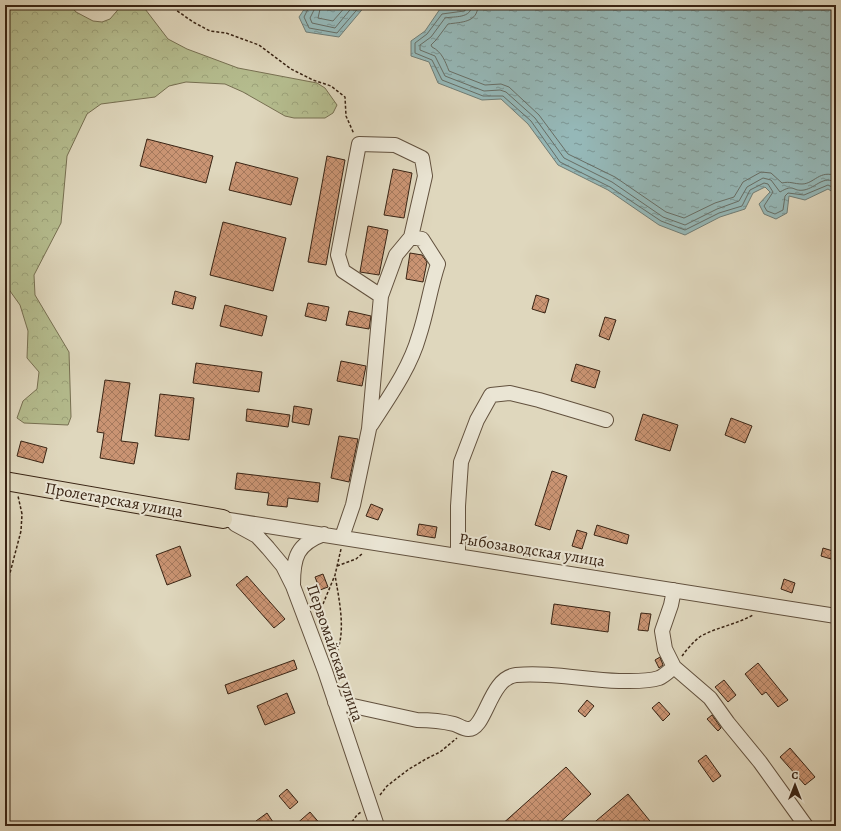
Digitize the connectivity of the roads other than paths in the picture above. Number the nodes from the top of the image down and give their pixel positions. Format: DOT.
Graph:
graph roads {
  1 [pos="411,237"];
  2 [pos="381,296"];
  3 [pos="606,420"];
  4 [pos="369,429"];
  5 [pos="10,482"];
  6 [pos="223,519"];
  7 [pos="324,534"];
  8 [pos="342,537"];
  9 [pos="458,556"];
  10 [pos="293,586"];
  11 [pos="674,590"];
  12 [pos="836,616"];
  13 [pos="674,667"];
  14 [pos="335,702"];
  15 [pos="377,826"];
  16 [pos="806,826"];
  1 -- 2 [label="street"];
  1 -- 2 [label="street"];
  1 -- 4 [label="street"];
  2 -- 4 [label="street"];
  3 -- 9 [label="street"];
  4 -- 8 [label="street"];
  5 -- 6 [label="main road, Пролетарская улица"];
  6 -- 7 [label="street, Рыбозаводская улица"];
  6 -- 10 [label="street, Первомайская улица"];
  7 -- 8 [label="street, Рыбозаводская улица"];
  7 -- 10 [label="street"];
  8 -- 9 [label="street, Рыбозаводская улица"];
  9 -- 11 [label="street, Рыбозаводская улица"];
  10 -- 14 [label="street, Первомайская улица"];
  11 -- 12 [label="street, Рыбозаводская улица"];
  11 -- 13 [label="street"];
  13 -- 14 [label="street"];
  13 -- 16 [label="street"];
  14 -- 15 [label="street, Первомайская улица"];
}
